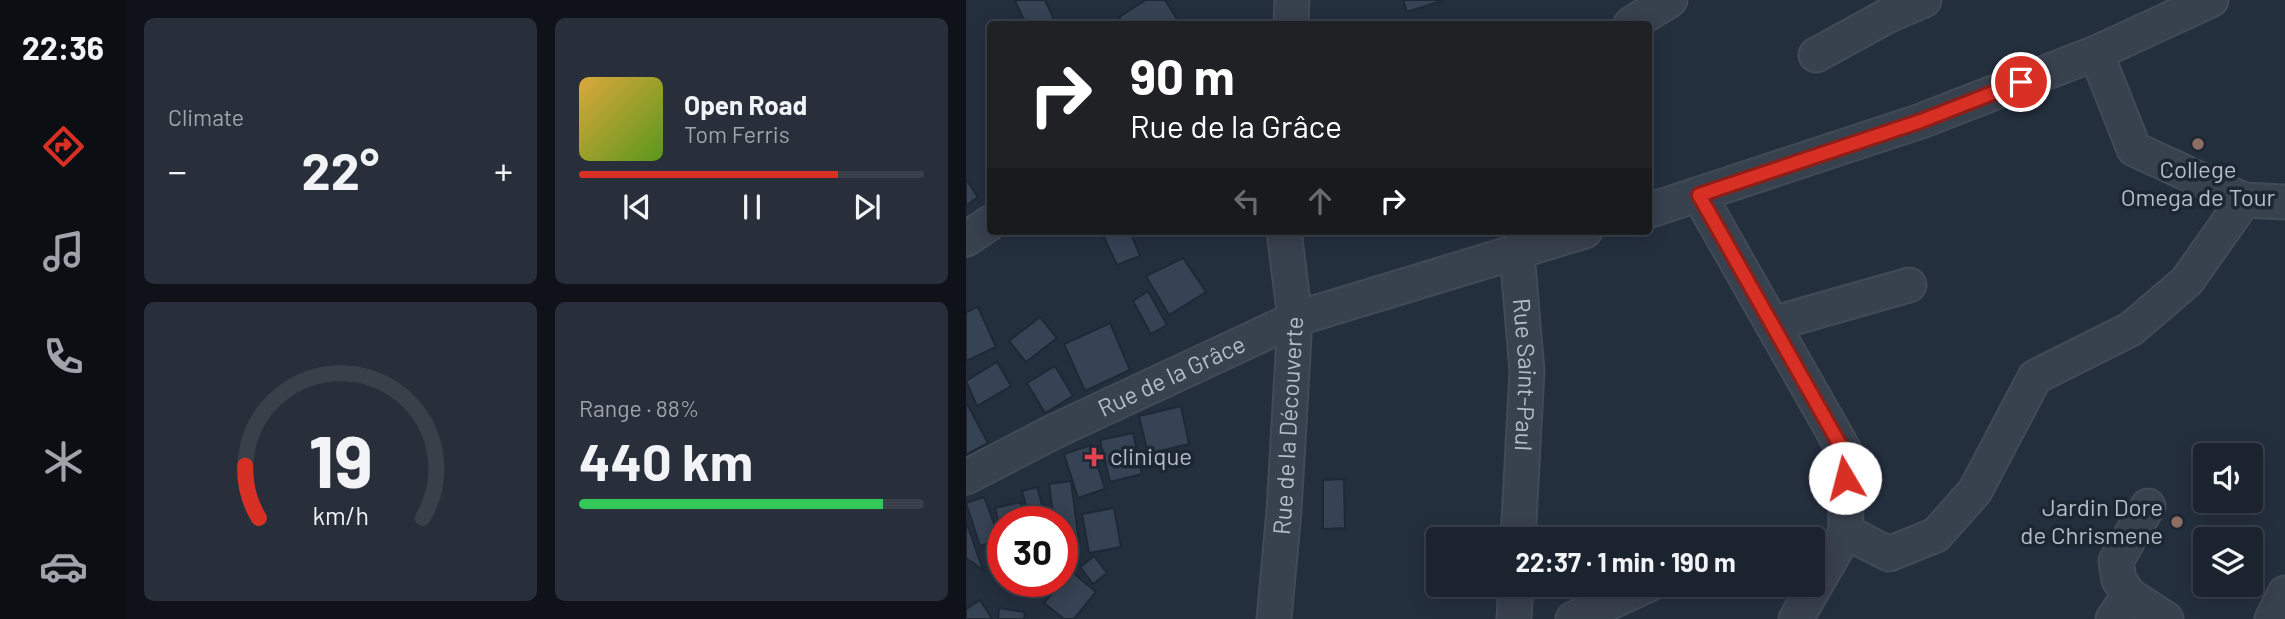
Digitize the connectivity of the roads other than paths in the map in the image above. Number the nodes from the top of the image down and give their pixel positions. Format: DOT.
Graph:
graph roads {
  1 [pos="1292,0"];
  2 [pos="1670,0"];
  3 [pos="1924,0"];
  4 [pos="2211,0"];
  5 [pos="1291,21"];
  6 [pos="1636,21"];
  7 [pos="2096,53"];
  8 [pos="1816,55"];
  9 [pos="1699,195"];
  10 [pos="2244,200"];
  11 [pos="2285,202"];
  12 [pos="1652,210"];
  13 [pos="987,225"];
  14 [pos="1285,235"];
  15 [pos="1573,235"];
  16 [pos="966,239"];
  17 [pos="1517,253"];
  18 [pos="1909,285"];
  19 [pos="1295,318"];
  20 [pos="1772,324"];
  21 [pos="966,477"];
  22 [pos="2148,506"];
  23 [pos="1519,527"];
  24 [pos="1846,532"];
  25 [pos="2285,593"];
  26 [pos="1515,597"];
  27 [pos="1621,597"];
  28 [pos="2121,607"];
  29 [pos="1274,619"];
  30 [pos="1514,619"];
  31 [pos="1573,619"];
  32 [pos="1796,619"];
  33 [pos="2166,619"];
  34 [pos="2272,619"];
  1 -- 5 [label="street"];
  2 -- 6 [label="street"];
  3 -- 8 [label="street"];
  4 -- 7 [label="street"];
  7 -- 9 [label="street"];
  7 -- 10 [label="street"];
  9 -- 12 [label="street"];
  9 -- 20 [label="street"];
  10 -- 11 [label="street"];
  10 -- 24 [label="street"];
  13 -- 16 [label="street"];
  14 -- 19 [label="street, Rue de la Découverte"];
  15 -- 17 [label="street, Rue de la Grâce"];
  17 -- 19 [label="street, Rue de la Grâce"];
  17 -- 23 [label="street, Rue Saint-Paul"];
  18 -- 20 [label="street"];
  19 -- 21 [label="street, Rue de la Grâce"];
  19 -- 29 [label="street, Rue de la Découverte"];
  20 -- 24 [label="street"];
  22 -- 28 [label="street"];
  24 -- 32 [label="street"];
  25 -- 34 [label="street"];
  26 -- 30 [label="street"];
  27 -- 31 [label="street"];
  28 -- 33 [label="street"];
}
